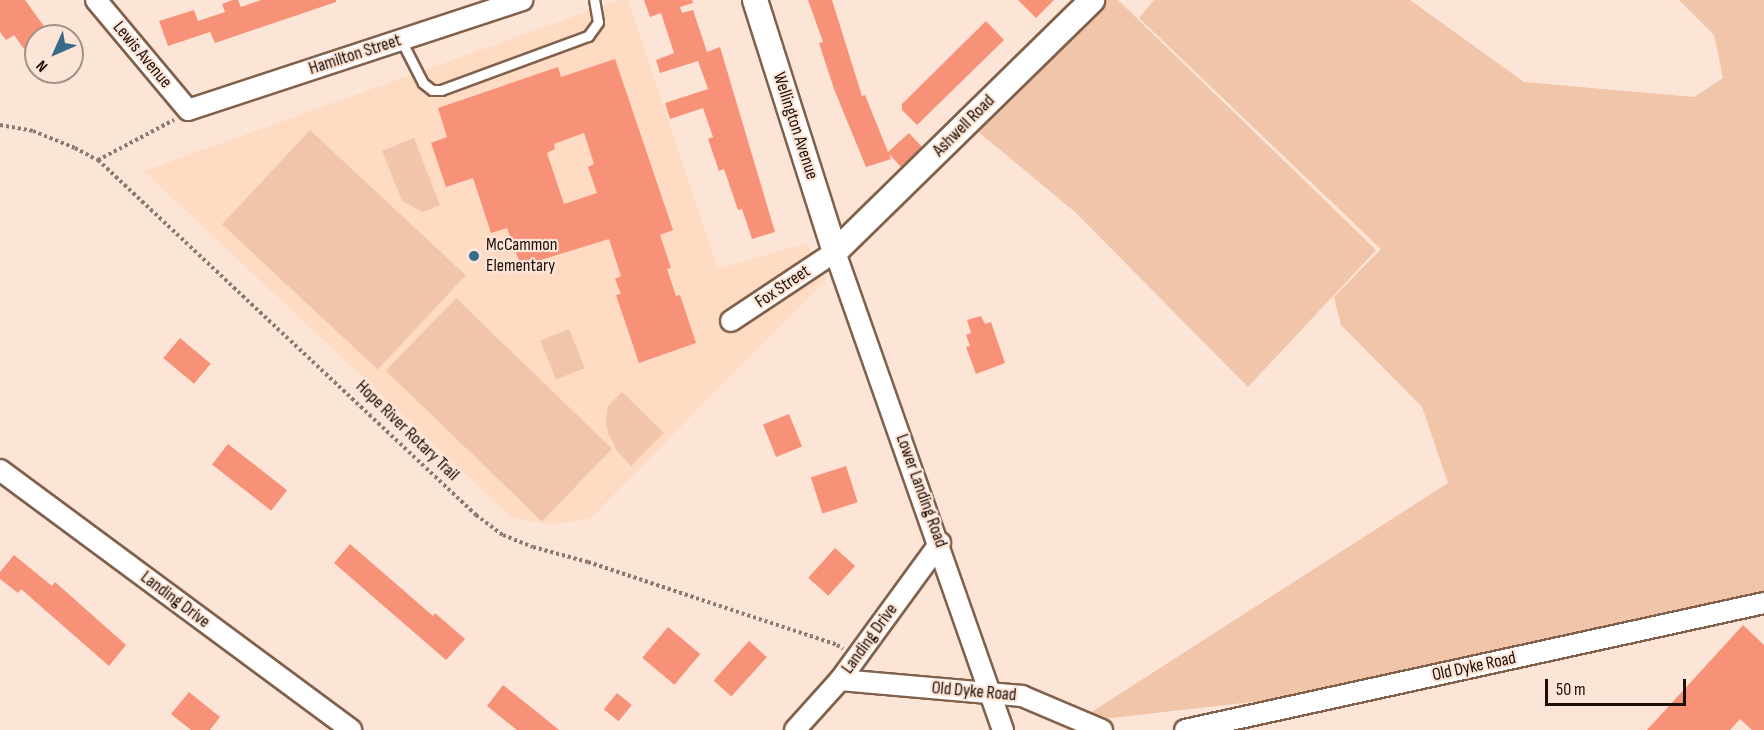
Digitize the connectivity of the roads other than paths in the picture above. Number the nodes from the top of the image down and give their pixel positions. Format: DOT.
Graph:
graph roads {
  1 [pos="96,0"];
  2 [pos="594,0"];
  3 [pos="755,0"];
  4 [pos="1092,0"];
  5 [pos="518,1"];
  6 [pos="400,40"];
  7 [pos="188,110"];
  8 [pos="835,252"];
  9 [pos="731,321"];
  10 [pos="0,470"];
  11 [pos="940,543"];
  12 [pos="1764,603"];
  13 [pos="840,680"];
  14 [pos="991,694"];
  15 [pos="351,730"];
  16 [pos="795,730"];
  17 [pos="1003,730"];
  18 [pos="1102,730"];
  19 [pos="1185,730"];
  1 -- 7 [label="street, Lewis Avenue"];
  2 -- 6 [label="lane"];
  3 -- 8 [label="street, Wellington Avenue"];
  4 -- 8 [label="street, Ashwell Road"];
  5 -- 6 [label="street, Hamilton Street"];
  6 -- 7 [label="street, Hamilton Street"];
  8 -- 9 [label="street, Fox Street"];
  8 -- 11 [label="street, Lower Landing Road"];
  10 -- 15 [label="street, Landing Drive"];
  11 -- 13 [label="street, Landing Drive"];
  11 -- 14 [label="street, Lower Landing Road"];
  12 -- 19 [label="street, Old Dyke Road"];
  13 -- 14 [label="street, Old Dyke Road"];
  13 -- 16 [label="street, Landing Drive"];
  14 -- 17 [label="street, Lower Landing Road"];
  14 -- 18 [label="street, Old Dyke Road"];
}
